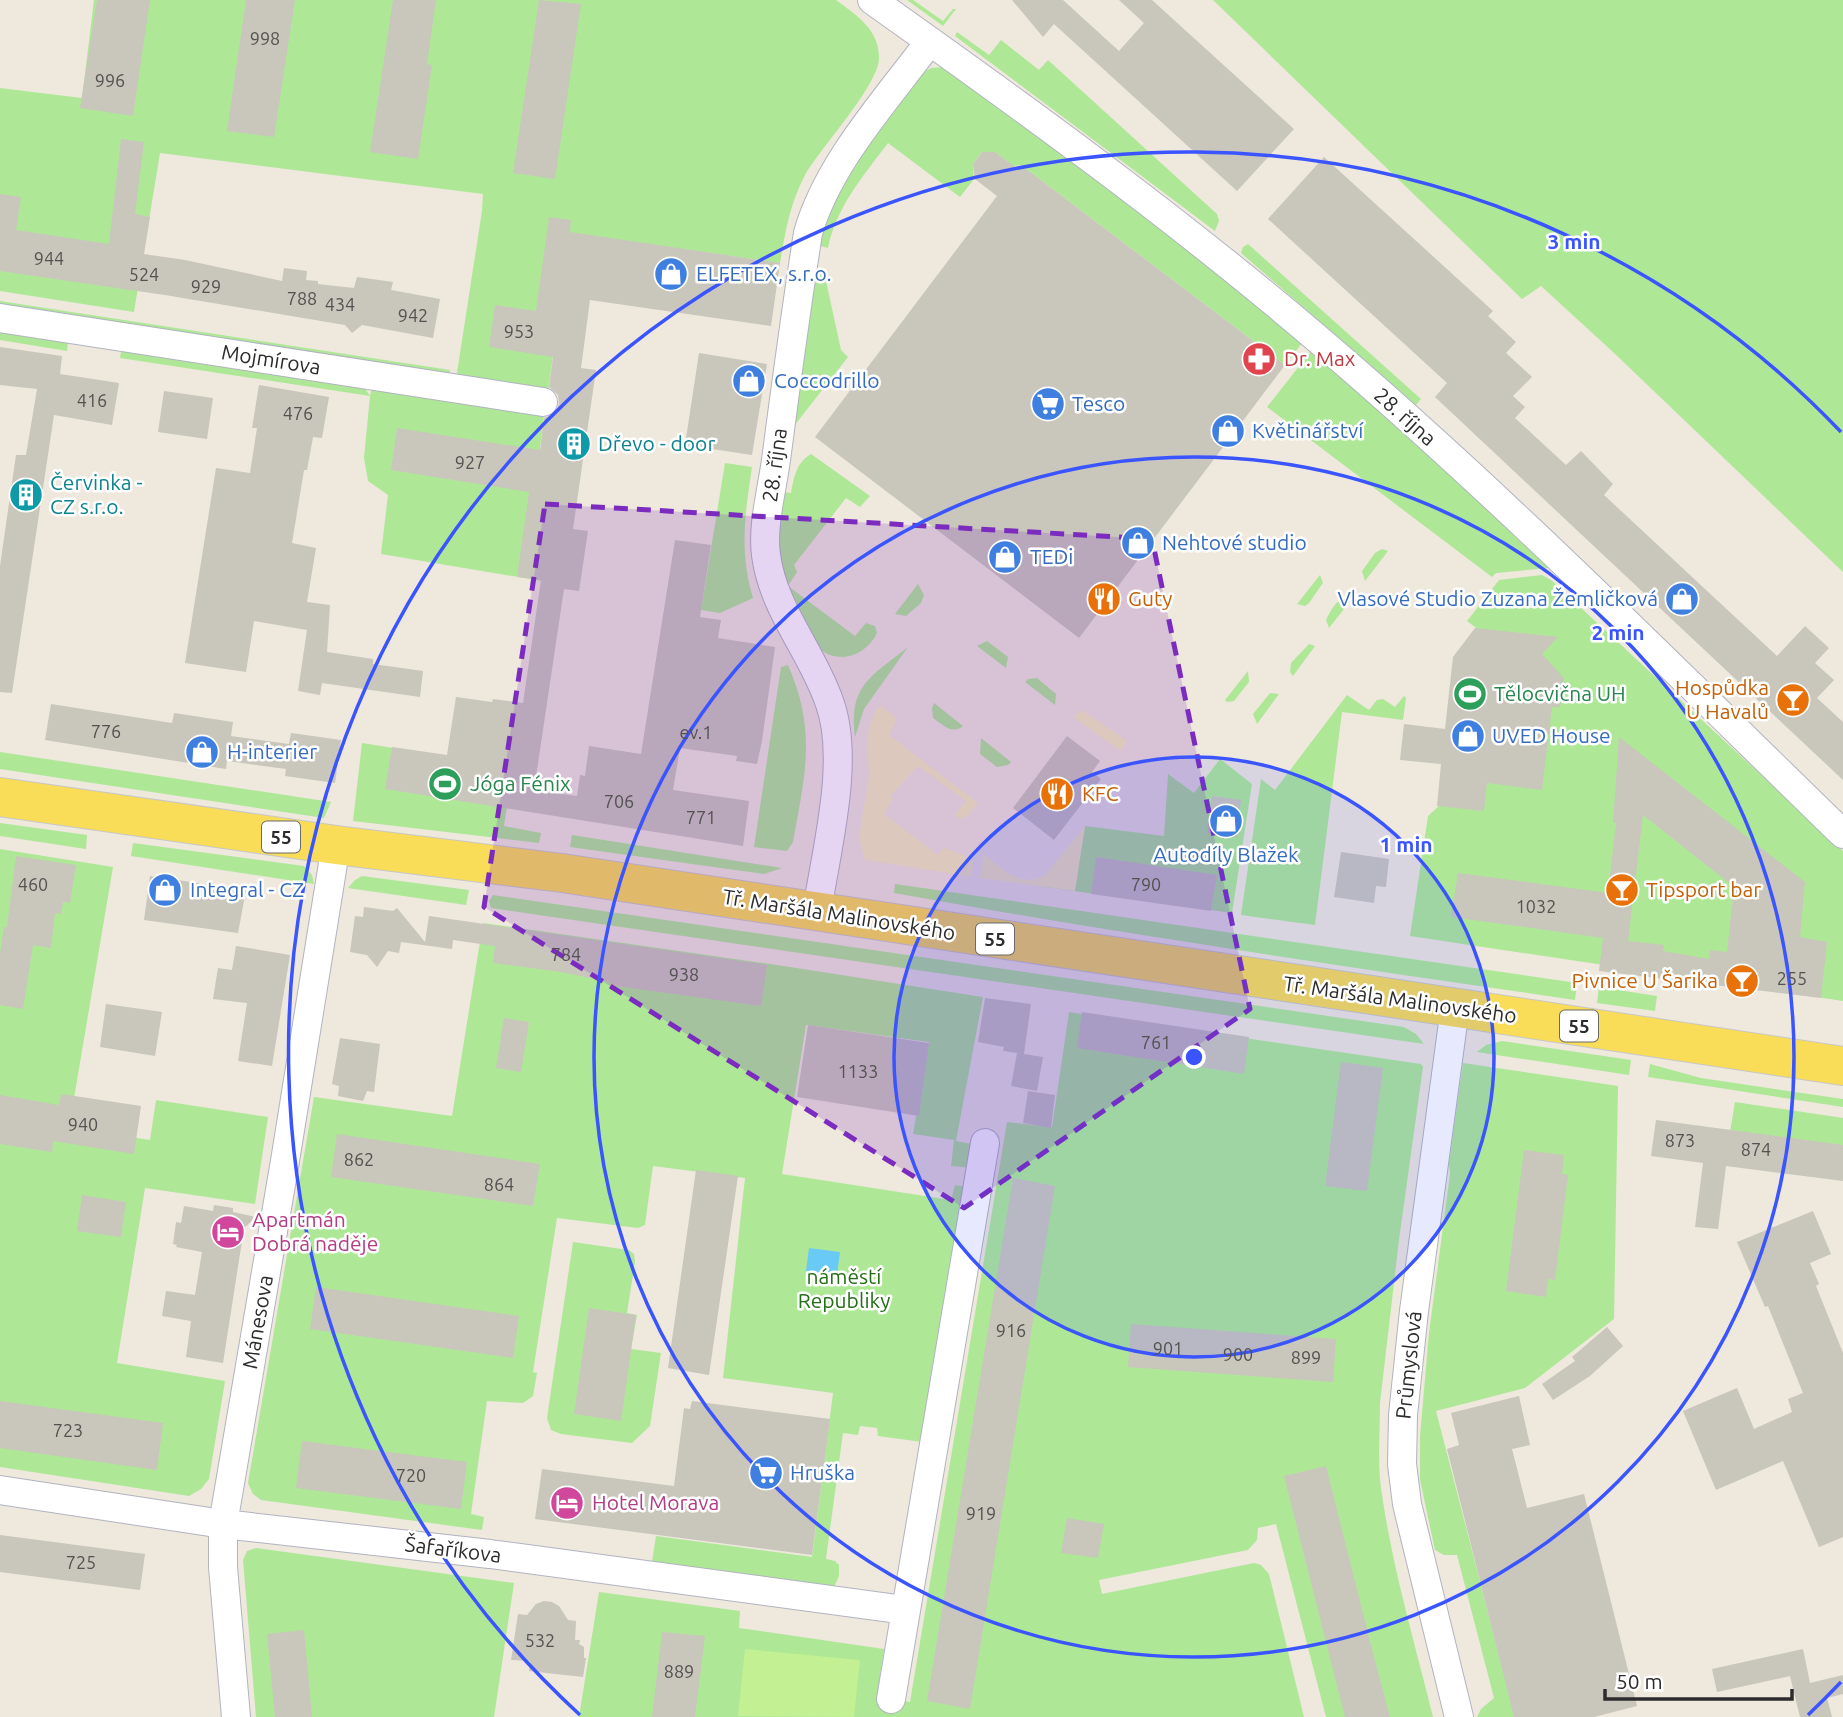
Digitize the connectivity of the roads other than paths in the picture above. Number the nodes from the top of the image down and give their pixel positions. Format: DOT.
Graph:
graph roads {
  1 [pos="872,0"];
  2 [pos="930,41"];
  3 [pos="0,318"];
  4 [pos="542,402"];
  5 [pos="0,797"];
  6 [pos="1843,834"];
  7 [pos="336,845"];
  8 [pos="817,911"];
  9 [pos="1455,1008"];
  10 [pos="1843,1066"];
  11 [pos="985,1143"];
  12 [pos="0,1490"];
  13 [pos="223,1524"];
  14 [pos="905,1610"];
  15 [pos="891,1699"];
  16 [pos="236,1717"];
  17 [pos="1459,1717"];
  1 -- 2 [label="street, 28. října"];
  2 -- 6 [label="street, 28. října"];
  2 -- 8 [label="street, 28. října"];
  3 -- 4 [label="street, Mojmírova"];
  5 -- 7 [label="main road, Tř. Maršála Malinovského / 55"];
  7 -- 8 [label="main road, Tř. Maršála Malinovského / 55"];
  7 -- 13 [label="street, Mánesova"];
  8 -- 9 [label="main road, Tř. Maršála Malinovského / 55"];
  9 -- 10 [label="main road, Tř. Maršála Malinovského / 55"];
  9 -- 17 [label="street, Průmyslová"];
  11 -- 14 [label="street"];
  12 -- 13 [label="street, Šafaříkova"];
  13 -- 14 [label="street, Šafaříkova"];
  13 -- 16 [label="street, Mánesova"];
  14 -- 15 [label="street"];
}
